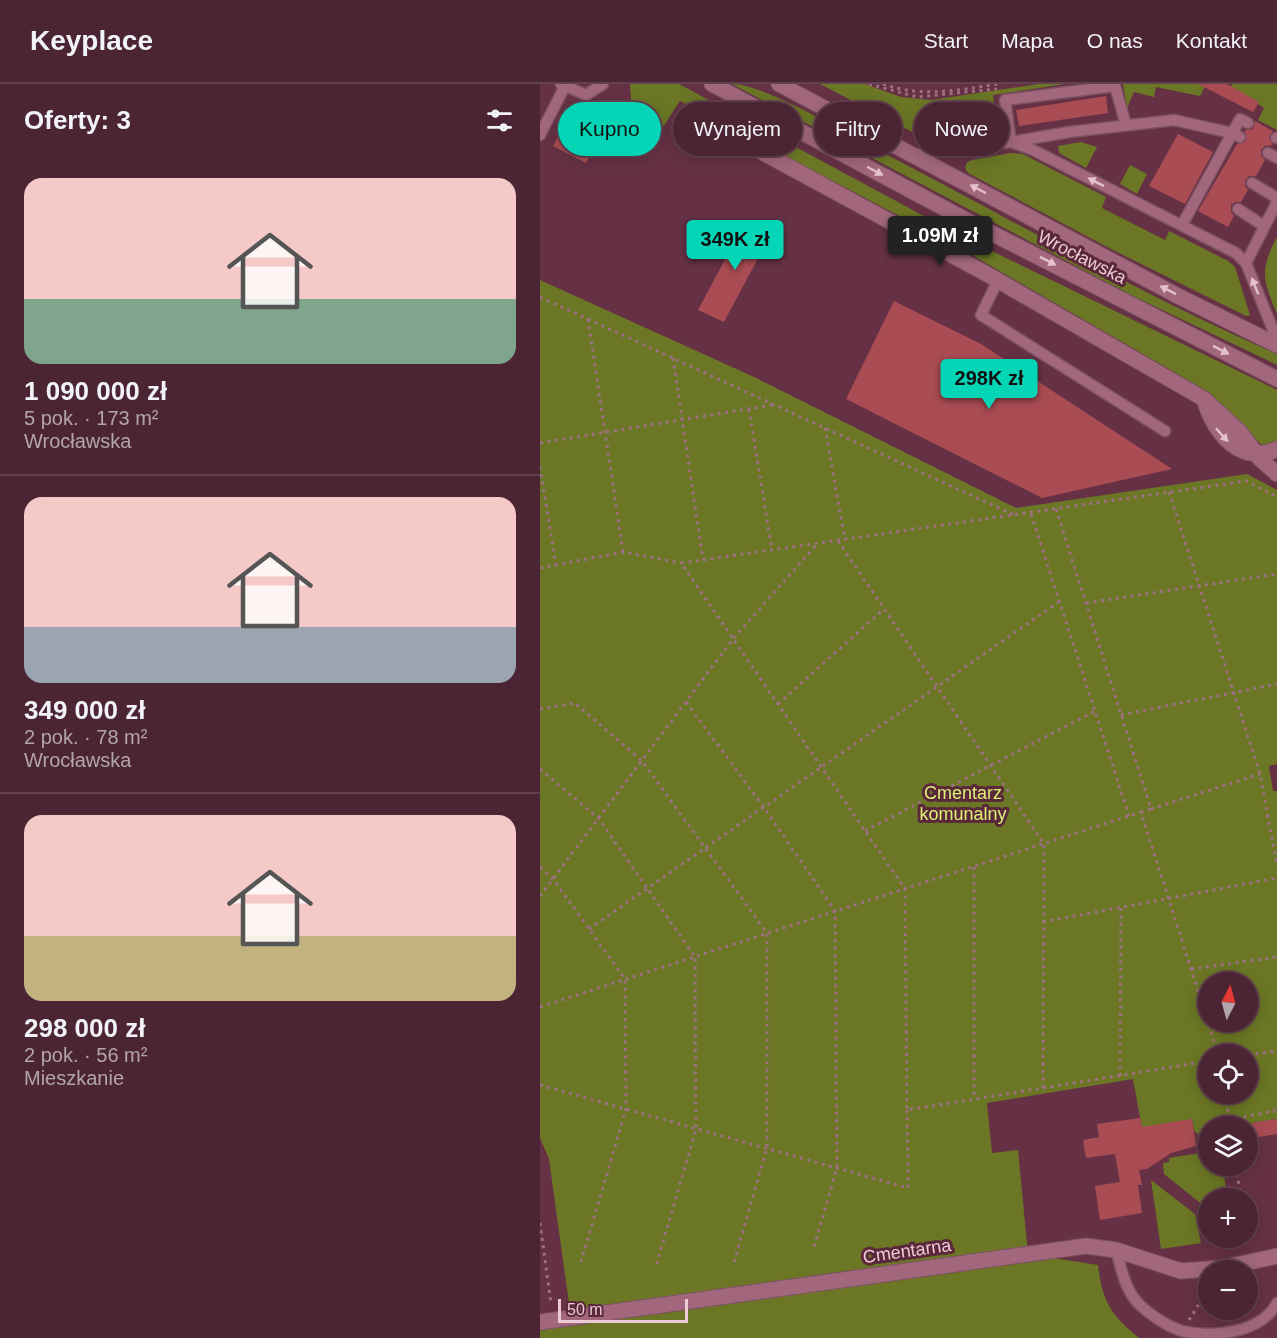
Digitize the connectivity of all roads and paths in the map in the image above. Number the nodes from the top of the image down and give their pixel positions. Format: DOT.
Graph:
graph roads {
  1 [pos="603,84"];
  2 [pos="712,84"];
  3 [pos="779,84"];
  4 [pos="869,84"];
  5 [pos="883,84"];
  6 [pos="998,84"];
  7 [pos="563,85"];
  8 [pos="1007,87"];
  9 [pos="1244,121"];
  10 [pos="1126,125"];
  11 [pos="540,135"];
  12 [pos="1236,135"];
  13 [pos="1011,142"];
  14 [pos="769,156"];
  15 [pos="914,156"];
  16 [pos="1252,183"];
  17 [pos="1277,200"];
  18 [pos="1238,209"];
  19 [pos="1182,225"];
  20 [pos="1264,226"];
  21 [pos="1246,263"];
  22 [pos="998,280"];
  23 [pos="540,297"];
  24 [pos="588,319"];
  25 [pos="1277,340"];
  26 [pos="1277,345"];
  27 [pos="673,358"];
  28 [pos="1277,379"];
  29 [pos="774,405"];
  30 [pos="749,409"];
  31 [pos="682,420"];
  32 [pos="825,428"];
  33 [pos="1165,431"];
  34 [pos="605,433"];
  35 [pos="540,443"];
  36 [pos="1277,449"];
  37 [pos="1257,454"];
  38 [pos="540,467"];
  39 [pos="1277,474"];
  40 [pos="1169,492"];
  41 [pos="1277,497"];
  42 [pos="1056,509"];
  43 [pos="1031,514"];
  44 [pos="1015,516"];
  45 [pos="845,540"];
  46 [pos="837,541"];
  47 [pos="816,544"];
  48 [pos="772,550"];
  49 [pos="623,552"];
  50 [pos="703,560"];
  51 [pos="681,563"];
  52 [pos="556,565"];
  53 [pos="540,568"];
  54 [pos="1277,574"];
  55 [pos="1199,586"];
  56 [pos="1060,601"];
  57 [pos="1086,603"];
  58 [pos="884,609"];
  59 [pos="733,639"];
  60 [pos="1277,684"];
  61 [pos="937,687"];
  62 [pos="1234,693"];
  63 [pos="686,702"];
  64 [pos="778,704"];
  65 [pos="540,709"];
  66 [pos="1095,711"];
  67 [pos="1121,715"];
  68 [pos="642,761"];
  69 [pos="990,765"];
  70 [pos="820,766"];
  71 [pos="540,769"];
  72 [pos="1260,774"];
  73 [pos="763,806"];
  74 [pos="1151,809"];
  75 [pos="1141,812"];
  76 [pos="1129,816"];
  77 [pos="599,819"];
  78 [pos="865,831"];
  79 [pos="1044,844"];
  80 [pos="705,847"];
  81 [pos="1277,866"];
  82 [pos="540,867"];
  83 [pos="974,867"];
  84 [pos="1277,878"];
  85 [pos="554,879"];
  86 [pos="648,887"];
  87 [pos="905,889"];
  88 [pos="540,896"];
  89 [pos="1169,900"];
  90 [pos="1121,908"];
  91 [pos="835,911"];
  92 [pos="1043,922"];
  93 [pos="589,929"];
  94 [pos="767,933"];
  95 [pos="695,957"];
  96 [pos="1277,957"];
  97 [pos="1191,969"];
  98 [pos="625,979"];
  99 [pos="540,1007"];
  100 [pos="1215,1044"];
  101 [pos="1277,1051"];
  102 [pos="1258,1054"];
  103 [pos="1198,1063"];
  104 [pos="1120,1076"];
  105 [pos="540,1085"];
  106 [pos="1043,1088"];
  107 [pos="974,1099"];
  108 [pos="1277,1105"];
  109 [pos="626,1109"];
  110 [pos="907,1110"];
  111 [pos="1249,1116"];
  112 [pos="696,1129"];
  113 [pos="767,1148"];
  114 [pos="837,1168"];
  115 [pos="540,1223"];
  116 [pos="813,1250"];
  117 [pos="1116,1250"];
  118 [pos="1277,1256"];
  119 [pos="581,1262"];
  120 [pos="734,1262"];
  121 [pos="656,1266"];
  122 [pos="1277,1304"];
  123 [pos="1198,1307"];
  124 [pos="547,1321"];
  125 [pos="1183,1332"];
  1 -- 7 [label="lane"];
  2 -- 28 [label="street, Wrocławska, one-way"];
  3 -- 15 [label="street, Wrocławska"];
  4 -- 8 [label="path"];
  5 -- 6 [label="path"];
  7 -- 11 [label="lane"];
  9 -- 12 [label="lane"];
  10 -- 12 [label="lane"];
  10 -- 13 [label="lane"];
  10 -- 13 [label="lane"];
  12 -- 19 [label="lane"];
  19 -- 13 [label="lane, one-way"];
  14 -- 22 [label="street"];
  26 -- 15 [label="street, Wrocławska, one-way"];
  16 -- 17 [label="lane"];
  17 -- 20 [label="lane"];
  18 -- 20 [label="lane"];
  19 -- 21 [label="lane"];
  20 -- 21 [label="lane"];
  25 -- 21 [label="lane, one-way"];
  22 -- 33 [label="lane"];
  22 -- 37 [label="street"];
  23 -- 24 [label="path"];
  24 -- 27 [label="path"];
  24 -- 34 [label="path"];
  27 -- 29 [label="path"];
  27 -- 31 [label="path"];
  29 -- 30 [label="path"];
  29 -- 32 [label="path"];
  30 -- 31 [label="path"];
  30 -- 48 [label="path"];
  31 -- 34 [label="path"];
  31 -- 50 [label="path"];
  32 -- 44 [label="path"];
  32 -- 45 [label="path"];
  34 -- 35 [label="path"];
  34 -- 49 [label="path"];
  36 -- 37 [label="street"];
  37 -- 39 [label="street"];
  38 -- 52 [label="path"];
  40 -- 41 [label="path"];
  40 -- 42 [label="path"];
  40 -- 55 [label="path"];
  42 -- 43 [label="path"];
  42 -- 57 [label="path"];
  43 -- 44 [label="path"];
  43 -- 56 [label="path"];
  44 -- 45 [label="path"];
  45 -- 46 [label="path"];
  46 -- 47 [label="path"];
  46 -- 58 [label="path"];
  47 -- 48 [label="path"];
  47 -- 59 [label="path"];
  48 -- 50 [label="path"];
  49 -- 51 [label="path"];
  49 -- 52 [label="path"];
  50 -- 51 [label="path"];
  51 -- 59 [label="path"];
  52 -- 53 [label="path"];
  54 -- 55 [label="path"];
  55 -- 57 [label="path"];
  55 -- 62 [label="path"];
  56 -- 61 [label="path"];
  56 -- 66 [label="path"];
  57 -- 67 [label="path"];
  58 -- 61 [label="path"];
  58 -- 64 [label="path"];
  59 -- 63 [label="path"];
  59 -- 64 [label="path"];
  60 -- 62 [label="path"];
  61 -- 69 [label="path"];
  61 -- 70 [label="path"];
  62 -- 67 [label="path"];
  62 -- 72 [label="path"];
  63 -- 68 [label="path"];
  63 -- 73 [label="path"];
  64 -- 70 [label="path"];
  65 -- 68 [label="path"];
  66 -- 69 [label="path"];
  66 -- 76 [label="path"];
  67 -- 74 [label="path"];
  68 -- 77 [label="path"];
  68 -- 80 [label="path"];
  69 -- 78 [label="path"];
  69 -- 79 [label="path"];
  70 -- 73 [label="path"];
  70 -- 78 [label="path"];
  71 -- 77 [label="path"];
  72 -- 74 [label="path"];
  72 -- 81 [label="path"];
  73 -- 80 [label="path"];
  73 -- 91 [label="path"];
  74 -- 75 [label="path"];
  75 -- 76 [label="path"];
  75 -- 89 [label="path"];
  76 -- 79 [label="path"];
  77 -- 85 [label="path"];
  77 -- 86 [label="path"];
  78 -- 87 [label="path"];
  79 -- 83 [label="path"];
  79 -- 92 [label="path"];
  80 -- 86 [label="path"];
  80 -- 94 [label="path"];
  82 -- 85 [label="path"];
  83 -- 87 [label="path"];
  83 -- 107 [label="path"];
  84 -- 89 [label="path"];
  85 -- 88 [label="path"];
  85 -- 93 [label="path"];
  86 -- 93 [label="path"];
  86 -- 95 [label="path"];
  87 -- 91 [label="path"];
  87 -- 110 [label="path"];
  89 -- 90 [label="path"];
  89 -- 97 [label="path"];
  90 -- 92 [label="path"];
  90 -- 104 [label="path"];
  91 -- 94 [label="path"];
  91 -- 114 [label="path"];
  92 -- 106 [label="path"];
  93 -- 98 [label="path"];
  94 -- 95 [label="path"];
  94 -- 113 [label="path"];
  95 -- 98 [label="path"];
  95 -- 112 [label="path"];
  96 -- 97 [label="path"];
  97 -- 100 [label="path"];
  98 -- 99 [label="path"];
  98 -- 109 [label="path"];
  101 -- 102 [label="path"];
  103 -- 104 [label="path"];
  104 -- 106 [label="path"];
  105 -- 109 [label="path"];
  106 -- 107 [label="path"];
  107 -- 110 [label="path"];
  108 -- 111 [label="path"];
  109 -- 112 [label="path"];
  109 -- 119 [label="path"];
  110 -- 114 [label="path"];
  112 -- 113 [label="path"];
  112 -- 121 [label="path"];
  113 -- 114 [label="path"];
  113 -- 120 [label="path"];
  114 -- 116 [label="path"];
  115 -- 124 [label="path"];
  117 -- 118 [label="street, Cmentarna"];
  117 -- 124 [label="street, Cmentarna"];
  117 -- 125 [label="lane"];
  122 -- 125 [label="lane"];
  123 -- 125 [label="path"];
}
